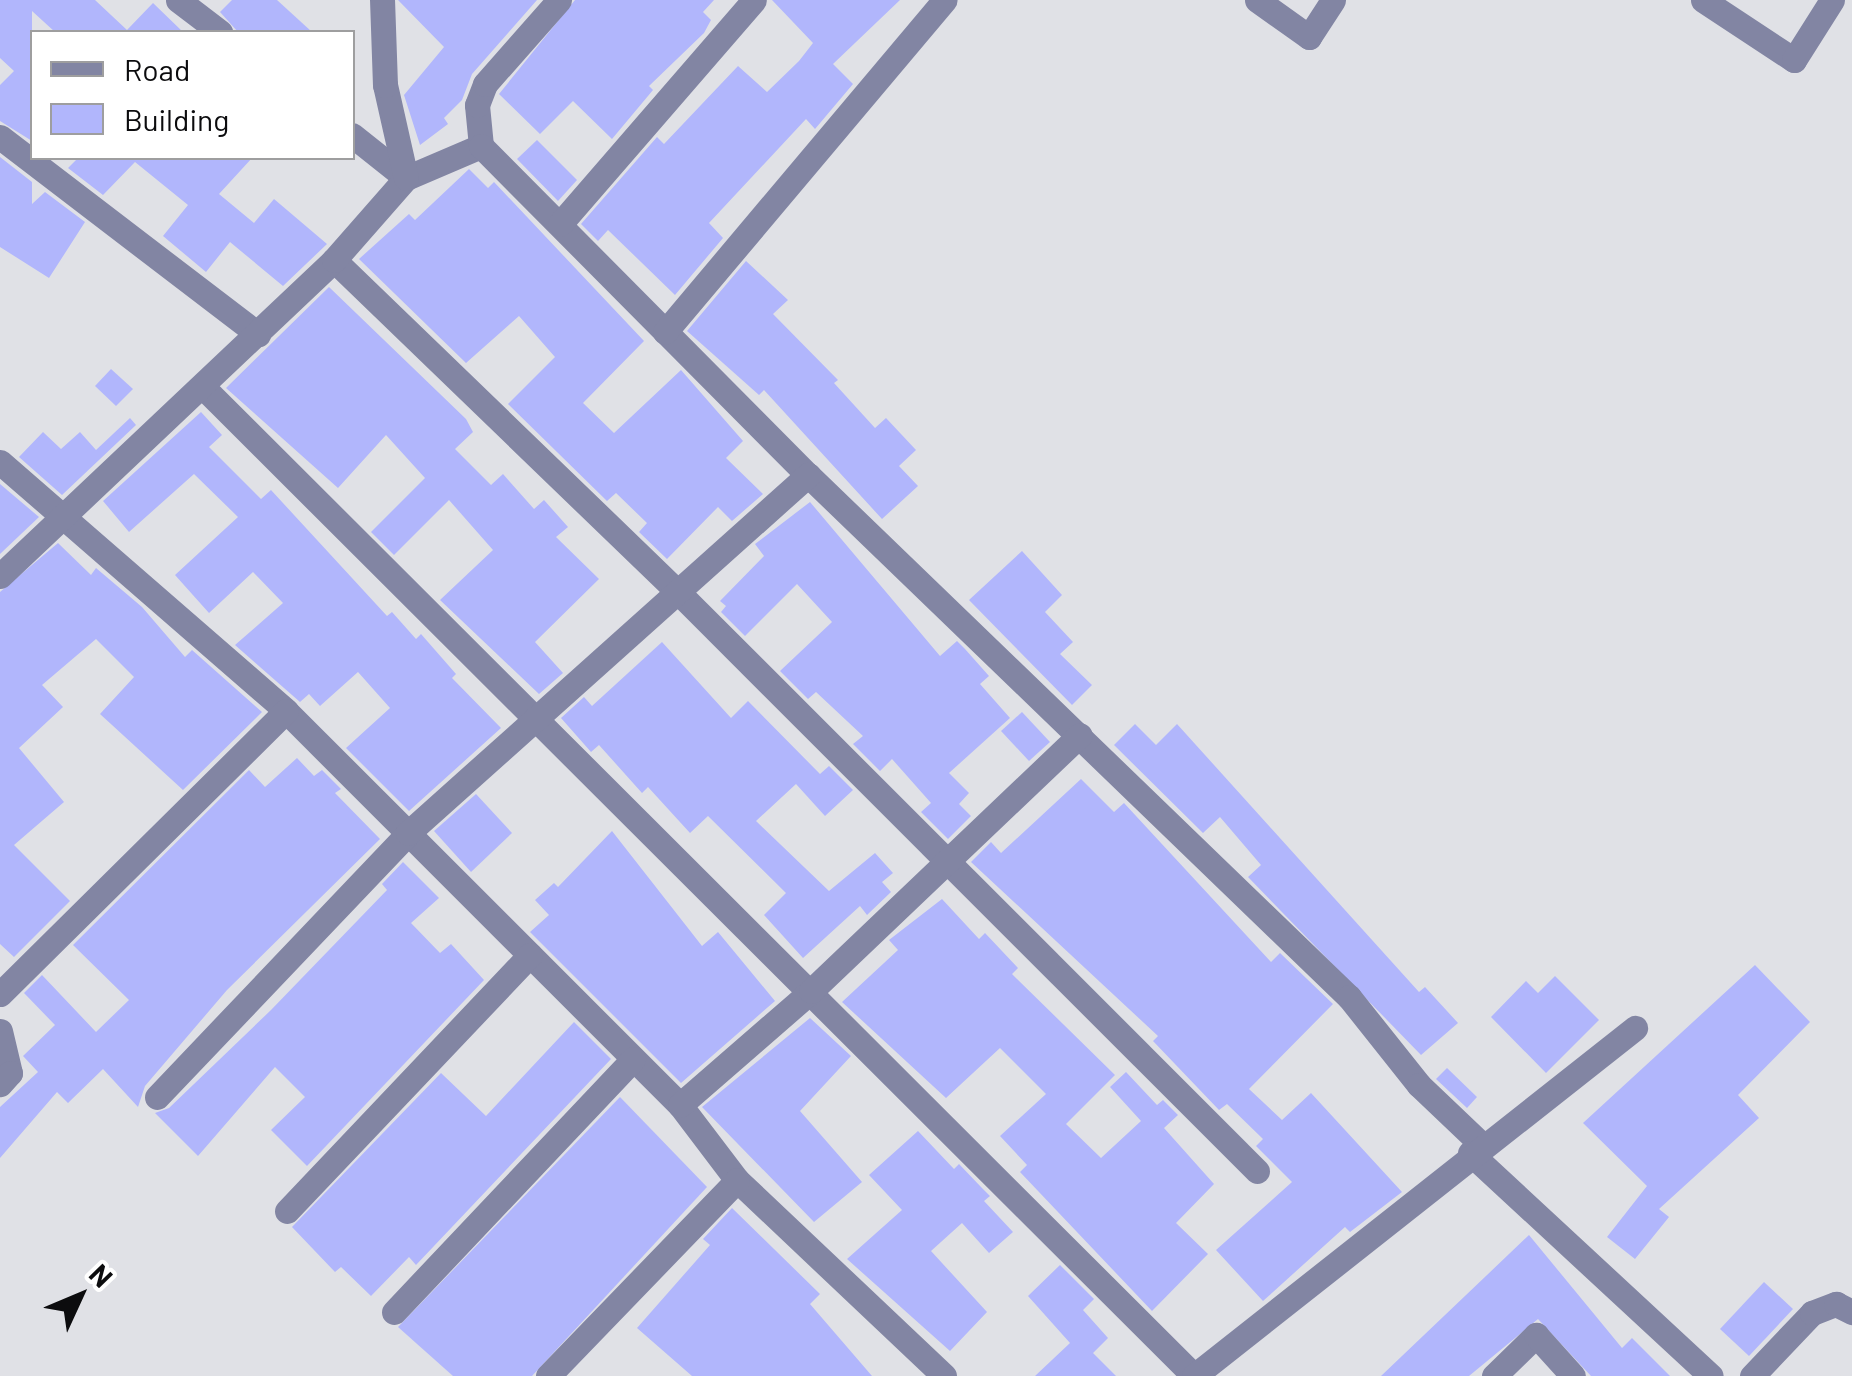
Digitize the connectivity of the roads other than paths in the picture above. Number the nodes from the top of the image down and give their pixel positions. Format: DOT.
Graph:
graph roads {
  1 [pos="178,0"];
  2 [pos="559,0"];
  3 [pos="754,0"];
  4 [pos="944,0"];
  5 [pos="1256,0"];
  6 [pos="1333,0"];
  7 [pos="1702,0"];
  8 [pos="1832,0"];
  9 [pos="377,2"];
  10 [pos="217,30"];
  11 [pos="0,137"];
  12 [pos="355,137"];
  13 [pos="481,146"];
  14 [pos="30,160"];
  15 [pos="30,160"];
  16 [pos="406,178"];
  17 [pos="560,224"];
  18 [pos="334,260"];
  19 [pos="665,332"];
  20 [pos="258,334"];
  21 [pos="204,387"];
  22 [pos="0,462"];
  23 [pos="808,474"];
  24 [pos="68,518"];
  25 [pos="0,576"];
  26 [pos="680,594"];
  27 [pos="286,712"];
  28 [pos="535,717"];
  29 [pos="1080,735"];
  30 [pos="408,833"];
  31 [pos="947,860"];
  32 [pos="530,955"];
  33 [pos="811,991"];
  34 [pos="0,994"];
  35 [pos="1635,1028"];
  36 [pos="0,1031"];
  37 [pos="634,1060"];
  38 [pos="0,1084"];
  39 [pos="157,1097"];
  40 [pos="680,1105"];
  41 [pos="1476,1149"];
  42 [pos="1257,1171"];
  43 [pos="737,1180"];
  44 [pos="287,1211"];
  45 [pos="394,1312"];
  46 [pos="1852,1312"];
  47 [pos="548,1376"];
  48 [pos="944,1376"];
  49 [pos="1194,1376"];
  50 [pos="1494,1376"];
  51 [pos="1573,1376"];
  52 [pos="1710,1376"];
  53 [pos="1752,1376"];
  1 -- 10 [label="street"];
  2 -- 13 [label="street"];
  3 -- 17 [label="street"];
  4 -- 19 [label="street"];
  5 -- 6 [label="street"];
  7 -- 8 [label="street"];
  9 -- 16 [label="street"];
  11 -- 14 [label="street"];
  12 -- 16 [label="street"];
  13 -- 16 [label="street"];
  13 -- 17 [label="street"];
  15 -- 20 [label="street"];
  16 -- 18 [label="street"];
  17 -- 19 [label="street"];
  18 -- 20 [label="street"];
  18 -- 26 [label="street"];
  19 -- 23 [label="street"];
  20 -- 21 [label="street"];
  21 -- 24 [label="street"];
  21 -- 28 [label="street"];
  22 -- 24 [label="street"];
  23 -- 26 [label="street"];
  23 -- 29 [label="street"];
  24 -- 25 [label="street"];
  24 -- 27 [label="street"];
  26 -- 28 [label="street"];
  26 -- 31 [label="street"];
  27 -- 30 [label="street"];
  27 -- 34 [label="street"];
  28 -- 30 [label="street"];
  28 -- 33 [label="street"];
  29 -- 31 [label="street"];
  29 -- 41 [label="street"];
  30 -- 32 [label="street"];
  30 -- 39 [label="street"];
  31 -- 33 [label="street"];
  31 -- 42 [label="street"];
  32 -- 37 [label="street"];
  32 -- 44 [label="street"];
  33 -- 40 [label="street"];
  33 -- 49 [label="street"];
  35 -- 41 [label="street"];
  36 -- 38 [label="street"];
  37 -- 40 [label="street"];
  37 -- 45 [label="street"];
  40 -- 43 [label="street"];
  41 -- 49 [label="street"];
  41 -- 52 [label="street"];
  43 -- 47 [label="street"];
  43 -- 48 [label="street"];
  46 -- 53 [label="street"];
  50 -- 51 [label="street"];
}
